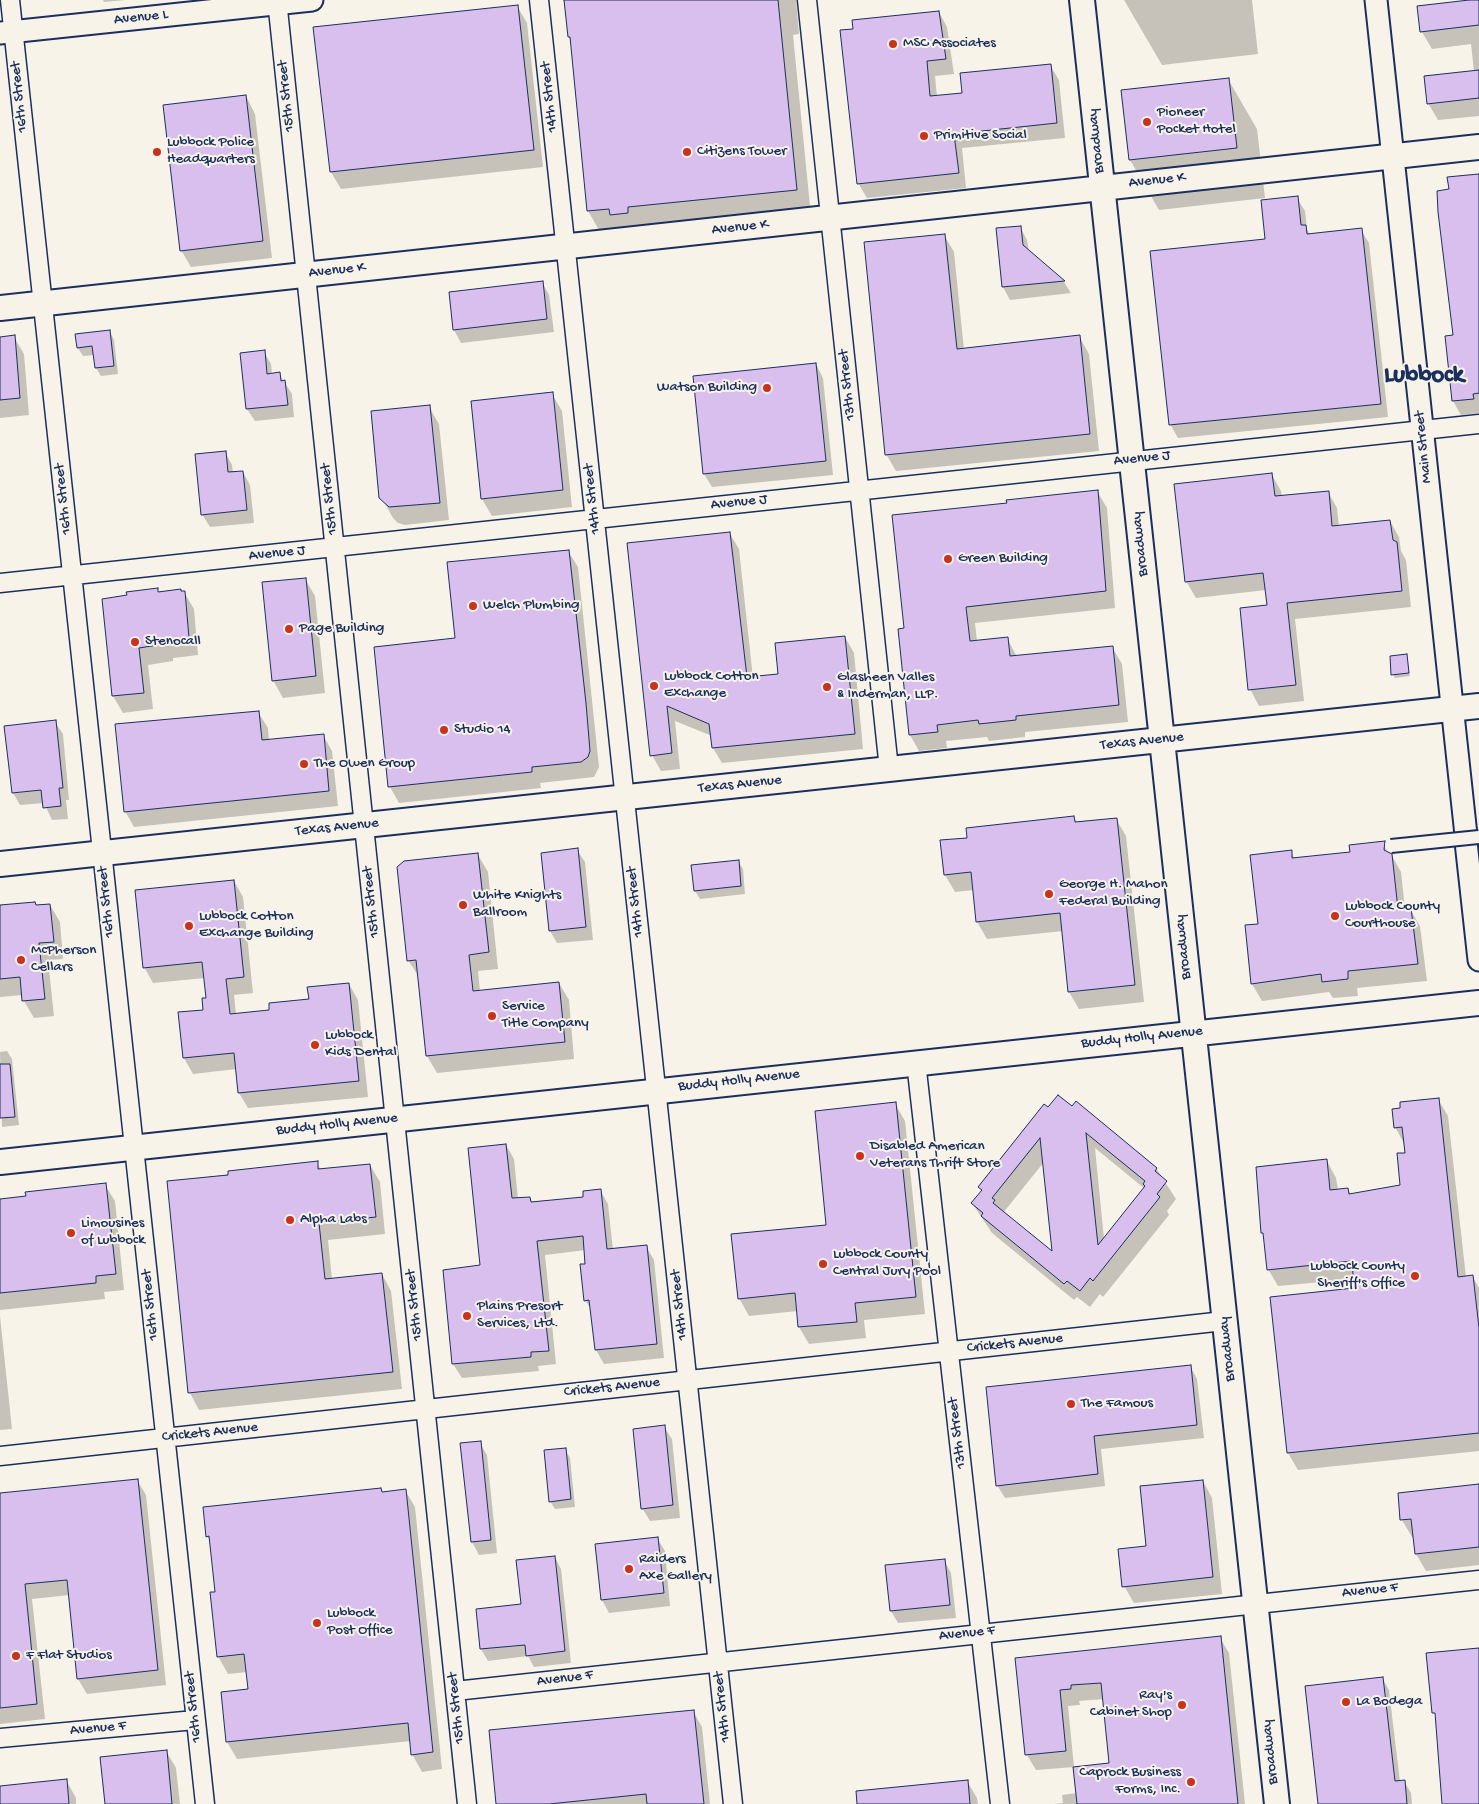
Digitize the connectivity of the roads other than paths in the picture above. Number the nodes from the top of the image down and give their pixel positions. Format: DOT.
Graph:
graph roads {
  1 [pos="10,0"];
  2 [pos="312,0"];
  3 [pos="539,0"];
  4 [pos="807,0"];
  5 [pos="1082,0"];
  6 [pos="1376,0"];
  7 [pos="277,2"];
  8 [pos="7,32"];
  9 [pos="1479,147"];
  10 [pos="1393,157"];
  11 [pos="1102,186"];
  12 [pos="830,218"];
  13 [pos="566,247"];
  14 [pos="306,275"];
  15 [pos="43,303"];
  16 [pos="0,308"];
  17 [pos="1479,424"];
  18 [pos="1422,430"];
  19 [pos="1131,460"];
  20 [pos="859,490"];
  21 [pos="595,519"];
  22 [pos="335,547"];
  23 [pos="72,575"];
  24 [pos="0,583"];
  25 [pos="1479,706"];
  26 [pos="1452,709"];
  27 [pos="1162,740"];
  28 [pos="889,769"];
  29 [pos="625,797"];
  30 [pos="364,825"];
  31 [pos="1470,838"];
  32 [pos="1391,846"];
  33 [pos="102,853"];
  34 [pos="0,864"];
  35 [pos="1479,960"];
  36 [pos="1479,1003"];
  37 [pos="1193,1032"];
  38 [pos="916,1062"];
  39 [pos="656,1090"];
  40 [pos="395,1118"];
  41 [pos="134,1147"];
  42 [pos="0,1162"];
  43 [pos="1224,1321"];
  44 [pos="949,1351"];
  45 [pos="688,1380"];
  46 [pos="426,1409"];
  47 [pos="165,1438"];
  48 [pos="0,1456"];
  49 [pos="1479,1580"];
  50 [pos="1255,1603"];
  51 [pos="981,1632"];
  52 [pos="718,1661"];
  53 [pos="455,1691"];
  54 [pos="195,1720"];
  55 [pos="0,1738"];
  56 [pos="204,1804"];
  57 [pos="467,1804"];
  58 [pos="733,1804"];
  59 [pos="1000,1804"];
  60 [pos="1276,1804"];
  1 -- 8 [label="street, 16th Street"];
  2 -- 7 [label="street, Avenue L"];
  3 -- 13 [label="street, 14th Street"];
  4 -- 12 [label="street, 13th Street"];
  5 -- 11 [label="main road, Broadway"];
  6 -- 10 [label="street, Main Street"];
  7 -- 8 [label="street, Avenue L"];
  7 -- 14 [label="street, 15th Street"];
  8 -- 15 [label="street, 16th Street"];
  9 -- 10 [label="main road, Avenue K"];
  10 -- 11 [label="main road, Avenue K"];
  10 -- 18 [label="street, Main Street"];
  11 -- 12 [label="main road, Avenue K"];
  11 -- 19 [label="main road, Broadway"];
  12 -- 13 [label="main road, Avenue K"];
  12 -- 20 [label="street, 13th Street"];
  13 -- 14 [label="main road, Avenue K"];
  13 -- 21 [label="street, 14th Street"];
  14 -- 15 [label="main road, Avenue K"];
  14 -- 22 [label="street, 15th Street"];
  15 -- 16 [label="main road, Avenue K"];
  15 -- 23 [label="street, 16th Street"];
  17 -- 18 [label="street, Avenue J"];
  18 -- 19 [label="street, Avenue J"];
  18 -- 26 [label="street, Main Street"];
  19 -- 20 [label="street, Avenue J"];
  19 -- 27 [label="main road, Broadway"];
  20 -- 21 [label="street, Avenue J"];
  20 -- 28 [label="street, 13th Street"];
  21 -- 22 [label="street, Avenue J"];
  21 -- 29 [label="street, 14th Street"];
  22 -- 23 [label="street, Avenue J"];
  22 -- 30 [label="street, 15th Street"];
  23 -- 24 [label="street, Avenue J"];
  23 -- 33 [label="street, 16th Street"];
  25 -- 26 [label="main road, Texas Avenue"];
  26 -- 27 [label="main road, Texas Avenue"];
  26 -- 31 [label="street, Main Street"];
  27 -- 28 [label="main road, Texas Avenue"];
  27 -- 37 [label="main road, Broadway"];
  28 -- 29 [label="main road, Texas Avenue"];
  29 -- 30 [label="main road, Texas Avenue"];
  29 -- 39 [label="street, 14th Street"];
  30 -- 33 [label="main road, Texas Avenue"];
  30 -- 40 [label="street, 15th Street"];
  31 -- 32 [label="street, bridge"];
  31 -- 35 [label="street, Main Street"];
  33 -- 34 [label="main road, Texas Avenue"];
  33 -- 41 [label="street, 16th Street"];
  36 -- 37 [label="main road, Buddy Holly Avenue"];
  37 -- 38 [label="main road, Buddy Holly Avenue"];
  37 -- 43 [label="main road, Broadway"];
  38 -- 39 [label="main road, Buddy Holly Avenue"];
  38 -- 44 [label="street, 13th Street"];
  39 -- 40 [label="main road, Buddy Holly Avenue"];
  39 -- 45 [label="street, 14th Street"];
  40 -- 41 [label="main road, Buddy Holly Avenue"];
  40 -- 46 [label="street, 15th Street"];
  41 -- 42 [label="main road, Buddy Holly Avenue"];
  41 -- 47 [label="street, 16th Street"];
  43 -- 44 [label="street, Crickets Avenue"];
  43 -- 50 [label="main road, Broadway"];
  44 -- 45 [label="street, Crickets Avenue"];
  44 -- 51 [label="street, 13th Street"];
  45 -- 46 [label="street, Crickets Avenue"];
  45 -- 52 [label="street, 14th Street"];
  46 -- 47 [label="street, Crickets Avenue"];
  46 -- 53 [label="street, 15th Street"];
  47 -- 48 [label="street, Crickets Avenue"];
  47 -- 54 [label="street, 16th Street"];
  49 -- 50 [label="street, Avenue F"];
  50 -- 51 [label="street, Avenue F"];
  50 -- 60 [label="main road, Broadway"];
  51 -- 52 [label="street, Avenue F"];
  51 -- 59 [label="street, 13th Street"];
  52 -- 53 [label="street, Avenue F"];
  52 -- 58 [label="street, 14th Street"];
  53 -- 57 [label="street, 15th Street"];
  54 -- 55 [label="street, Avenue F"];
  54 -- 56 [label="street, 16th Street"];
}
